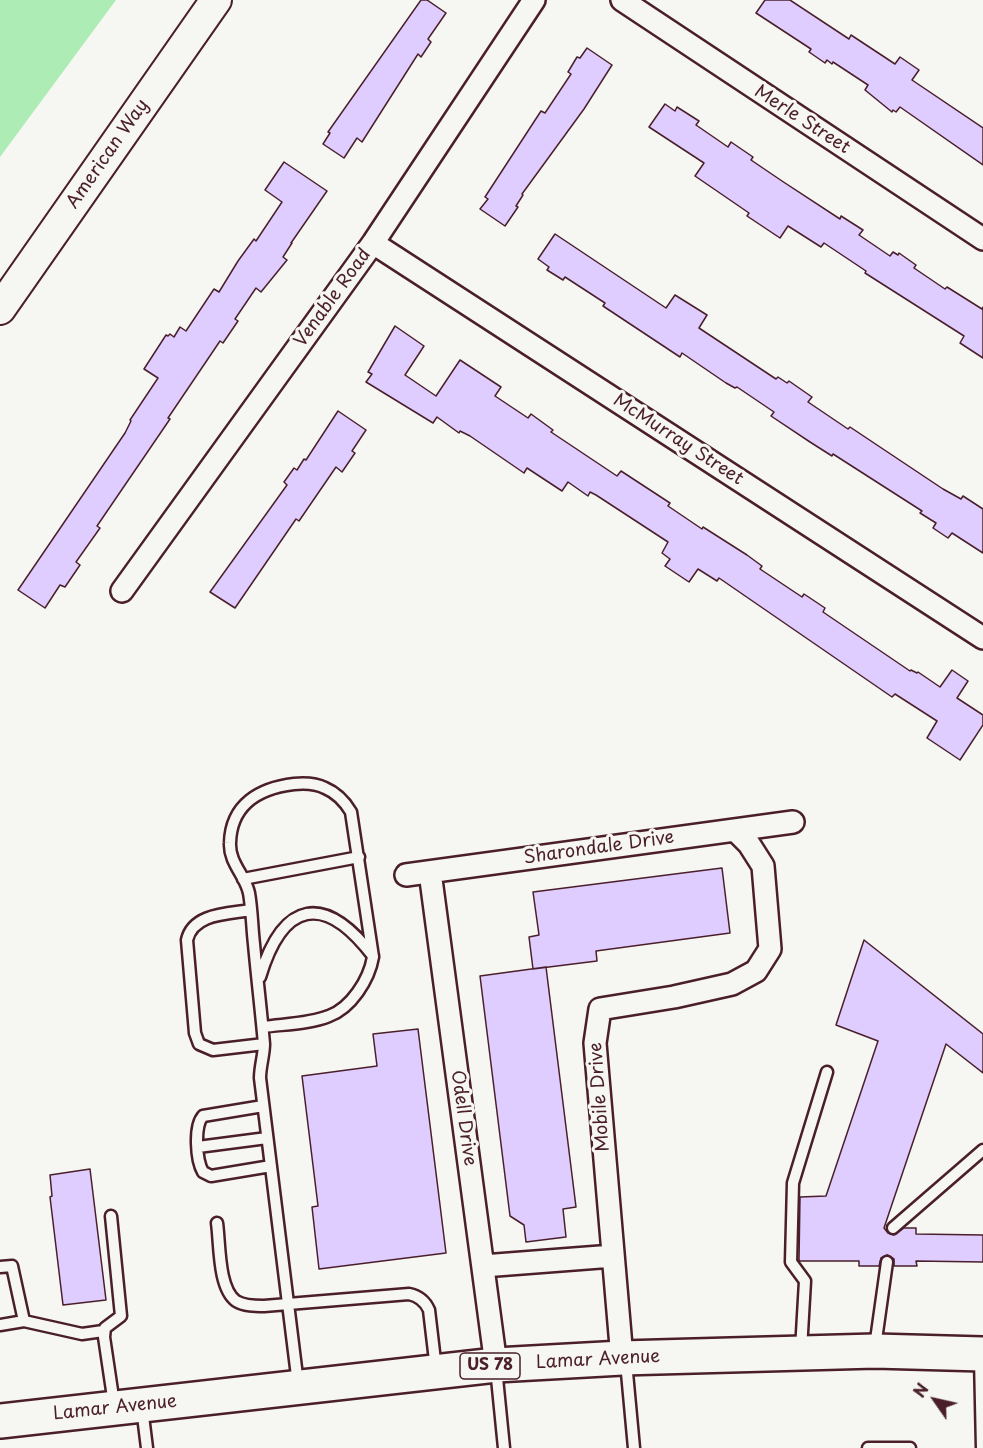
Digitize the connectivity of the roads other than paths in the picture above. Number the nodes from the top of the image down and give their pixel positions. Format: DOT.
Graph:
graph roads {
  1 [pos="216,0"];
  2 [pos="534,0"];
  3 [pos="622,0"];
  4 [pos="983,239"];
  5 [pos="373,243"];
  6 [pos="0,309"];
  7 [pos="122,591"];
  8 [pos="983,638"];
  9 [pos="793,822"];
  10 [pos="735,830"];
  11 [pos="359,857"];
  12 [pos="430,872"];
  13 [pos="406,875"];
  14 [pos="243,879"];
  15 [pos="251,910"];
  16 [pos="373,957"];
  17 [pos="258,983"];
  18 [pos="262,1027"];
  19 [pos="264,1044"];
  20 [pos="827,1072"];
  21 [pos="263,1106"];
  22 [pos="267,1138"];
  23 [pos="198,1147"];
  24 [pos="983,1150"];
  25 [pos="271,1166"];
  26 [pos="111,1216"];
  27 [pos="217,1223"];
  28 [pos="893,1228"];
  29 [pos="613,1256"];
  30 [pos="887,1263"];
  31 [pos="483,1266"];
  32 [pos="0,1268"];
  33 [pos="288,1304"];
  34 [pos="24,1321"];
  35 [pos="0,1325"];
  36 [pos="104,1331"];
  37 [pos="875,1351"];
  38 [pos="801,1353"];
  39 [pos="982,1354"];
  40 [pos="624,1358"];
  41 [pos="496,1365"];
  42 [pos="436,1372"];
  43 [pos="298,1387"];
  44 [pos="128,1406"];
  45 [pos="0,1420"];
  46 [pos="147,1448"];
  47 [pos="504,1448"];
  48 [pos="633,1448"];
  49 [pos="868,1448"];
  50 [pos="910,1448"];
  51 [pos="982,1448"];
  1 -- 6 [label="main road, American Way"];
  2 -- 5 [label="street, Venable Road"];
  3 -- 4 [label="street, Merle Street"];
  5 -- 7 [label="street, Venable Road"];
  5 -- 8 [label="street, McMurray Street"];
  9 -- 10 [label="street, Sharondale Drive"];
  10 -- 12 [label="street, Sharondale Drive"];
  10 -- 29 [label="street, Mobile Drive"];
  11 -- 14 [label="lane"];
  11 -- 14 [label="lane"];
  11 -- 16 [label="lane"];
  12 -- 13 [label="street, Sharondale Drive"];
  12 -- 31 [label="street, Odell Drive"];
  14 -- 15 [label="lane"];
  15 -- 17 [label="lane"];
  15 -- 19 [label="lane"];
  16 -- 17 [label="lane"];
  16 -- 18 [label="lane"];
  17 -- 18 [label="lane"];
  18 -- 19 [label="lane"];
  19 -- 21 [label="lane"];
  20 -- 38 [label="lane"];
  21 -- 22 [label="lane"];
  21 -- 23 [label="lane"];
  22 -- 23 [label="lane"];
  22 -- 25 [label="lane"];
  23 -- 25 [label="lane"];
  24 -- 28 [label="lane"];
  25 -- 33 [label="lane"];
  26 -- 36 [label="lane"];
  27 -- 33 [label="lane"];
  29 -- 31 [label="street"];
  29 -- 40 [label="street, Mobile Drive"];
  30 -- 37 [label="lane"];
  31 -- 41 [label="street, Odell Drive"];
  32 -- 34 [label="lane"];
  33 -- 42 [label="lane"];
  33 -- 43 [label="lane"];
  34 -- 35 [label="lane"];
  34 -- 36 [label="lane"];
  36 -- 44 [label="lane"];
  37 -- 38 [label="highway, Lamar Avenue / US 78"];
  37 -- 39 [label="highway, Lamar Avenue / US 78"];
  38 -- 40 [label="highway, Lamar Avenue / US 78"];
  39 -- 51 [label="lane"];
  40 -- 41 [label="highway, Lamar Avenue / US 78"];
  40 -- 48 [label="lane"];
  41 -- 42 [label="highway, Lamar Avenue / US 78"];
  41 -- 47 [label="lane"];
  42 -- 43 [label="highway, Lamar Avenue / US 78"];
  43 -- 44 [label="highway, Lamar Avenue / US 78"];
  44 -- 45 [label="highway, Lamar Avenue / US 78"];
  44 -- 46 [label="lane"];
  49 -- 50 [label="lane"];
}
